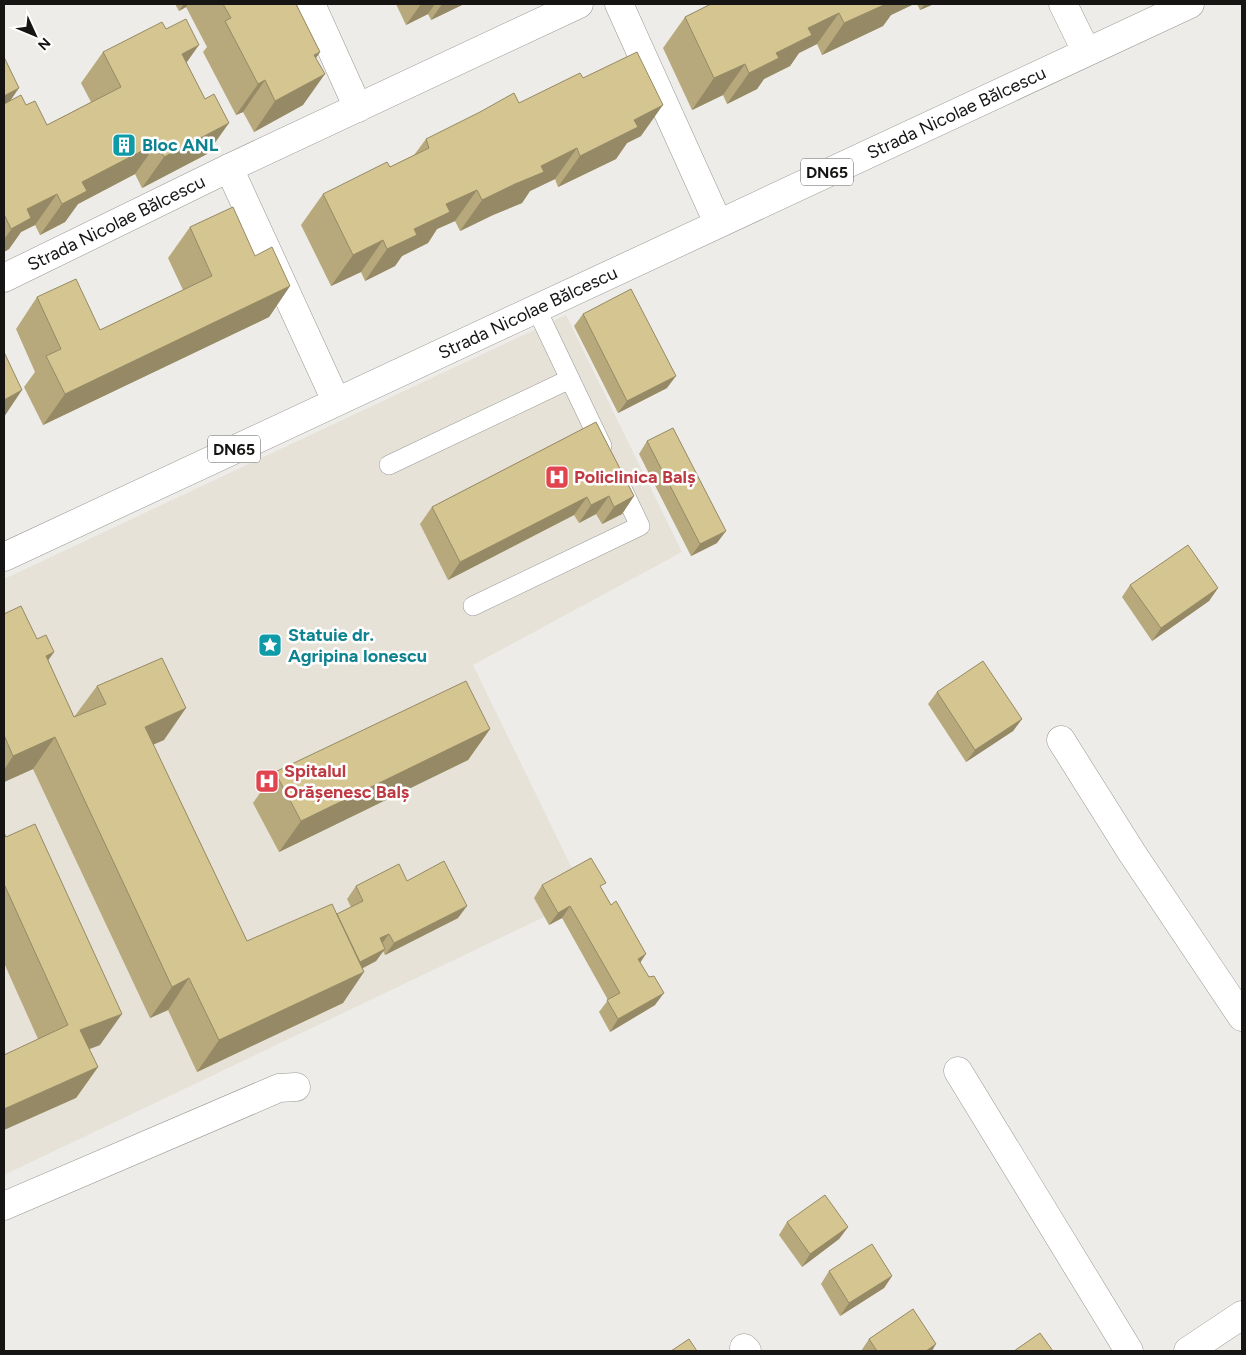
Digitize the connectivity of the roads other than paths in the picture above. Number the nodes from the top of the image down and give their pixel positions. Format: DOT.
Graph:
graph roads {
  1 [pos="311,4"];
  2 [pos="579,4"];
  3 [pos="619,4"];
  4 [pos="1063,4"];
  5 [pos="1190,4"];
  6 [pos="1086,51"];
  7 [pos="358,108"];
  8 [pos="229,168"];
  9 [pos="718,223"];
  10 [pos="4,278"];
  11 [pos="536,308"];
  12 [pos="570,379"];
  13 [pos="336,401"];
  14 [pos="389,465"];
  15 [pos="4,557"];
  16 [pos="473,606"];
  17 [pos="1061,740"];
  18 [pos="1242,1016"];
  19 [pos="958,1071"];
  20 [pos="296,1087"];
  21 [pos="4,1206"];
  22 [pos="1242,1315"];
  23 [pos="1129,1351"];
  24 [pos="1188,1351"];
  1 -- 7 [label="street"];
  2 -- 7 [label="street, Strada Nicolae Bălcescu"];
  3 -- 9 [label="street"];
  4 -- 6 [label="street"];
  5 -- 6 [label="street, Strada Nicolae Bălcescu / DN65"];
  6 -- 9 [label="street, Strada Nicolae Bălcescu / DN65"];
  7 -- 8 [label="street, Strada Nicolae Bălcescu"];
  8 -- 10 [label="street, Strada Nicolae Bălcescu"];
  8 -- 13 [label="street"];
  9 -- 11 [label="street, Strada Nicolae Bălcescu / DN65"];
  11 -- 12 [label="lane"];
  11 -- 13 [label="street, Strada Nicolae Bălcescu / DN65"];
  12 -- 14 [label="lane"];
  12 -- 16 [label="lane"];
  13 -- 15 [label="street, Strada Nicolae Bălcescu / DN65"];
  17 -- 18 [label="street"];
  19 -- 23 [label="street"];
  20 -- 21 [label="street"];
  22 -- 24 [label="street"];
}
